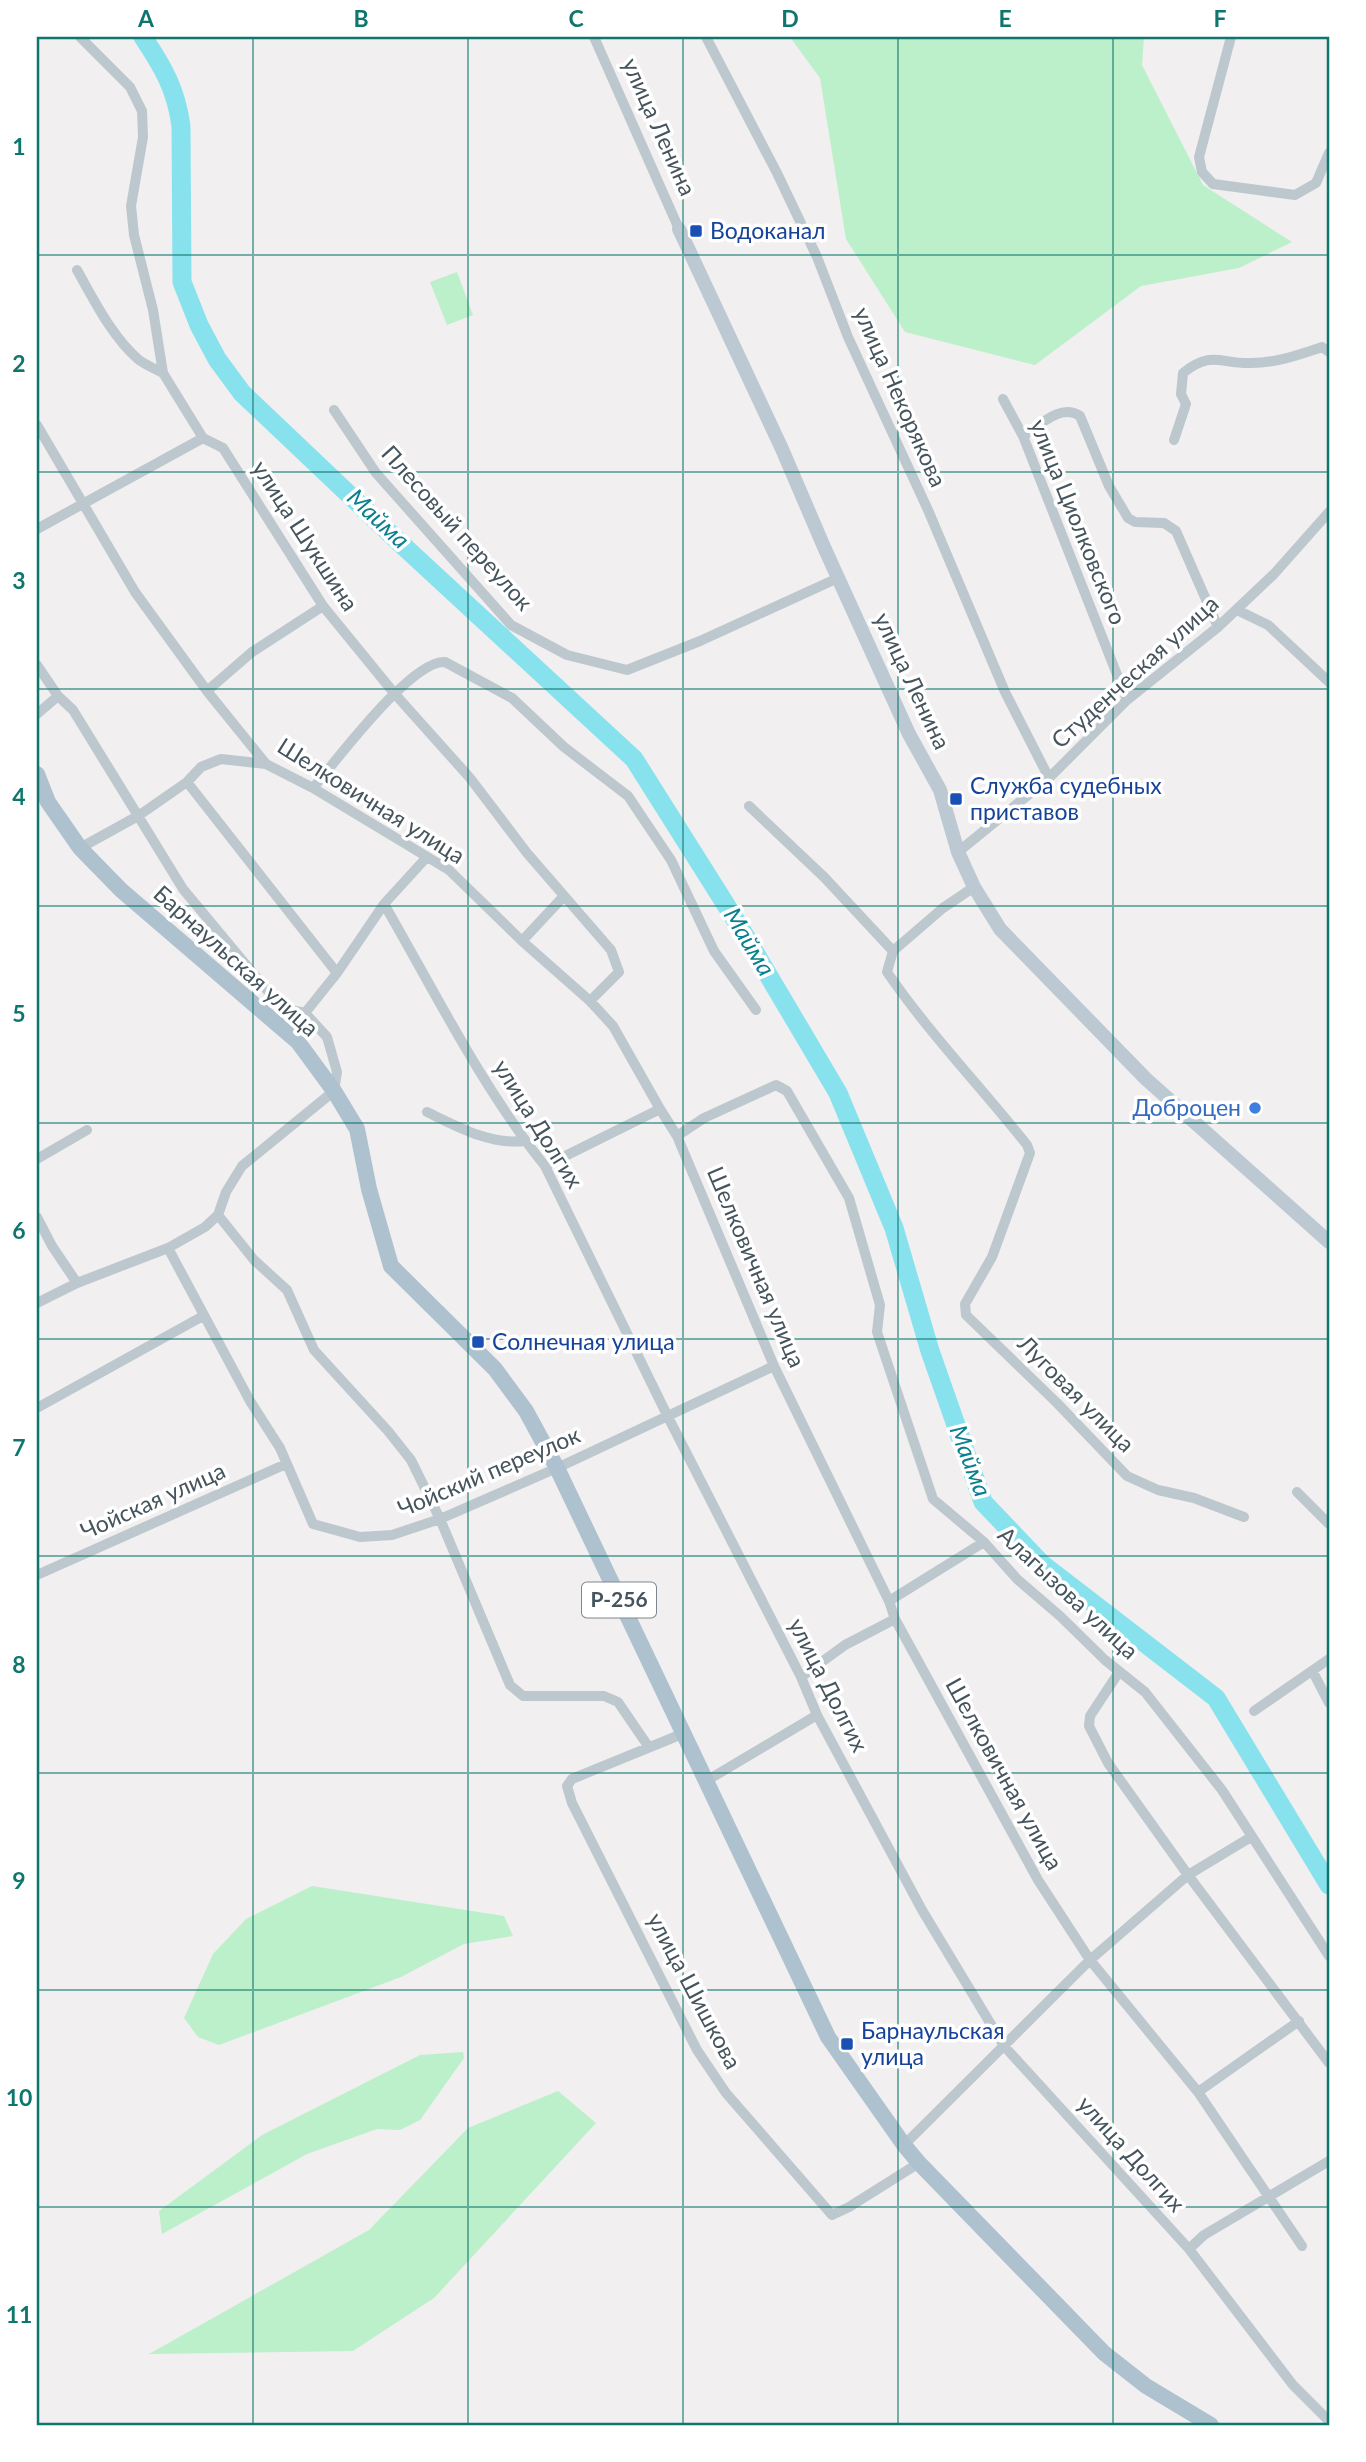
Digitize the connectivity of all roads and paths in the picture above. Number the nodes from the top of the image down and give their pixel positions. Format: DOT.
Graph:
graph roads {
  1 [pos="80,37"];
  2 [pos="594,37"];
  3 [pos="706,37"];
  4 [pos="1231,37"];
  5 [pos="1329,153"];
  6 [pos="680,229"];
  7 [pos="77,270"];
  8 [pos="1329,352"];
  9 [pos="163,373"];
  10 [pos="1003,399"];
  11 [pos="334,410"];
  12 [pos="37,425"];
  13 [pos="1023,436"];
  14 [pos="203,438"];
  15 [pos="1174,440"];
  16 [pos="82,503"];
  17 [pos="1329,512"];
  18 [pos="37,529"];
  19 [pos="838,578"];
  20 [pos="323,606"];
  21 [pos="1237,610"];
  22 [pos="1218,627"];
  23 [pos="37,665"];
  24 [pos="1329,682"];
  25 [pos="207,691"];
  26 [pos="394,693"];
  27 [pos="58,695"];
  28 [pos="1128,700"];
  29 [pos="37,715"];
  30 [pos="266,764"];
  31 [pos="37,774"];
  32 [pos="1049,778"];
  33 [pos="187,782"];
  34 [pos="313,788"];
  35 [pos="749,806"];
  36 [pos="138,816"];
  37 [pos="80,848"];
  38 [pos="958,852"];
  39 [pos="426,858"];
  40 [pos="974,887"];
  41 [pos="564,897"];
  42 [pos="384,904"];
  43 [pos="522,941"];
  44 [pos="893,951"];
  45 [pos="337,973"];
  46 [pos="590,1001"];
  47 [pos="757,1010"];
  48 [pos="305,1013"];
  49 [pos="298,1042"];
  50 [pos="334,1091"];
  51 [pos="660,1110"];
  52 [pos="427,1112"];
  53 [pos="87,1130"];
  54 [pos="677,1136"];
  55 [pos="525,1141"];
  56 [pos="37,1159"];
  57 [pos="545,1166"];
  58 [pos="218,1215"];
  59 [pos="37,1217"];
  60 [pos="1329,1242"];
  61 [pos="168,1248"];
  62 [pos="77,1283"];
  63 [pos="37,1303"];
  64 [pos="203,1316"];
  65 [pos="774,1366"];
  66 [pos="37,1408"];
  67 [pos="667,1415"];
  68 [pos="286,1464"];
  69 [pos="557,1468"];
  70 [pos="1297,1492"];
  71 [pos="1244,1517"];
  72 [pos="440,1519"];
  73 [pos="1329,1524"];
  74 [pos="984,1542"];
  75 [pos="37,1575"];
  76 [pos="889,1601"];
  77 [pos="895,1619"];
  78 [pos="1329,1659"];
  79 [pos="1119,1672"];
  80 [pos="1313,1672"];
  81 [pos="801,1677"];
  82 [pos="1329,1703"];
  83 [pos="1254,1711"];
  84 [pos="817,1715"];
  85 [pos="681,1734"];
  86 [pos="648,1746"];
  87 [pos="706,1781"];
  88 [pos="1251,1837"];
  89 [pos="1188,1875"];
  90 [pos="1329,1956"];
  91 [pos="1090,1960"];
  92 [pos="1299,2021"];
  93 [pos="1004,2046"];
  94 [pos="1329,2063"];
  95 [pos="1198,2092"];
  96 [pos="904,2145"];
  97 [pos="1329,2161"];
  98 [pos="919,2163"];
  99 [pos="1268,2197"];
  100 [pos="1302,2245"];
  101 [pos="1189,2249"];
  102 [pos="1329,2421"];
  103 [pos="1211,2425"];
  1 -- 9 [label="street, улица Шукшина"];
  2 -- 6 [label="street, улица Ленина"];
  3 -- 32 [label="street, улица Некорякова"];
  4 -- 5 [label="street"];
  6 -- 19 [label="street, улица Ленина"];
  7 -- 9 [label="street"];
  8 -- 15 [label="street"];
  9 -- 14 [label="street, улица Шукшина"];
  10 -- 13 [label="street, улица Циолковского"];
  11 -- 19 [label="street, Плесовый переулок"];
  12 -- 16 [label="street, Шелковичная улица"];
  13 -- 22 [label="street"];
  13 -- 28 [label="street, улица Циолковского"];
  14 -- 16 [label="street"];
  14 -- 20 [label="street, улица Шукшина"];
  16 -- 18 [label="street"];
  16 -- 25 [label="street, Шелковичная улица"];
  17 -- 21 [label="street, Студенческая улица"];
  19 -- 38 [label="street, улица Ленина"];
  20 -- 25 [label="street"];
  20 -- 26 [label="street, улица Шукшина"];
  21 -- 22 [label="street, Студенческая улица"];
  21 -- 24 [label="street"];
  22 -- 28 [label="street, Студенческая улица"];
  23 -- 27 [label="street"];
  25 -- 30 [label="street, Шелковичная улица"];
  26 -- 34 [label="street"];
  26 -- 41 [label="street, улица Шукшина"];
  26 -- 47 [label="street"];
  27 -- 29 [label="street"];
  27 -- 36 [label="street"];
  28 -- 32 [label="street, Студенческая улица"];
  30 -- 33 [label="street"];
  30 -- 34 [label="street, Шелковичная улица"];
  31 -- 37 [label="main road, Барнаульская улица / Р-256"];
  32 -- 38 [label="street, Студенческая улица"];
  33 -- 36 [label="street"];
  33 -- 45 [label="street"];
  34 -- 39 [label="street, Шелковичная улица"];
  35 -- 44 [label="street"];
  36 -- 37 [label="street"];
  36 -- 48 [label="street"];
  37 -- 49 [label="main road, Барнаульская улица / Р-256"];
  38 -- 40 [label="street, улица Ленина"];
  39 -- 42 [label="street"];
  39 -- 43 [label="street, Шелковичная улица"];
  40 -- 44 [label="street"];
  40 -- 60 [label="street, улица Ленина"];
  41 -- 43 [label="street"];
  41 -- 46 [label="street, улица Шукшина"];
  42 -- 45 [label="street"];
  42 -- 55 [label="street, улица Долгих"];
  43 -- 46 [label="street, Шелковичная улица"];
  44 -- 71 [label="street, Луговая улица"];
  45 -- 48 [label="street"];
  46 -- 51 [label="street, Шелковичная улица"];
  48 -- 49 [label="street"];
  48 -- 50 [label="street"];
  49 -- 50 [label="main road, Барнаульская улица / Р-256"];
  50 -- 58 [label="street"];
  50 -- 69 [label="main road, Барнаульская улица / Р-256"];
  51 -- 54 [label="street, Шелковичная улица"];
  51 -- 57 [label="street"];
  52 -- 55 [label="street"];
  53 -- 56 [label="street"];
  54 -- 65 [label="street, Шелковичная улица"];
  54 -- 74 [label="street, Алагызова улица"];
  55 -- 57 [label="street, улица Долгих"];
  57 -- 67 [label="street, улица Долгих"];
  58 -- 61 [label="street"];
  58 -- 72 [label="street"];
  59 -- 62 [label="street"];
  61 -- 62 [label="street"];
  61 -- 64 [label="street, Чойский переулок"];
  62 -- 63 [label="street"];
  64 -- 66 [label="street"];
  64 -- 68 [label="street, Чойский переулок"];
  65 -- 67 [label="street, Чойский переулок"];
  65 -- 76 [label="street, Шелковичная улица"];
  67 -- 69 [label="street, Чойский переулок"];
  67 -- 81 [label="street, улица Долгих"];
  68 -- 72 [label="street, Чойский переулок"];
  68 -- 75 [label="street, Чойская улица"];
  69 -- 72 [label="street, Чойский переулок"];
  69 -- 85 [label="main road, Барнаульская улица / Р-256"];
  70 -- 73 [label="street"];
  72 -- 86 [label="street"];
  74 -- 76 [label="street"];
  74 -- 79 [label="street, Алагызова улица"];
  76 -- 77 [label="street, Шелковичная улица"];
  77 -- 81 [label="street"];
  77 -- 91 [label="street, Шелковичная улица"];
  78 -- 80 [label="street"];
  79 -- 88 [label="street, Алагызова улица"];
  79 -- 89 [label="street"];
  80 -- 82 [label="street"];
  80 -- 83 [label="street"];
  81 -- 84 [label="street, улица Долгих"];
  84 -- 87 [label="street"];
  84 -- 93 [label="street, улица Долгих"];
  85 -- 86 [label="street, улица Шишкова"];
  85 -- 87 [label="main road, Барнаульская улица / Р-256"];
  86 -- 98 [label="street, улица Шишкова"];
  87 -- 96 [label="main road, Барнаульская улица / Р-256"];
  88 -- 89 [label="street"];
  88 -- 90 [label="street, Алагызова улица"];
  89 -- 91 [label="street"];
  89 -- 92 [label="street"];
  91 -- 93 [label="street"];
  91 -- 95 [label="street, Шелковичная улица"];
  92 -- 94 [label="street"];
  92 -- 95 [label="street"];
  93 -- 96 [label="street"];
  93 -- 101 [label="street, улица Долгих"];
  95 -- 99 [label="street, Шелковичная улица"];
  96 -- 98 [label="main road, Барнаульская улица / Р-256"];
  97 -- 99 [label="street"];
  98 -- 103 [label="main road, Барнаульская улица / Р-256"];
  99 -- 100 [label="street, Шелковичная улица"];
  99 -- 101 [label="street"];
  101 -- 102 [label="street, улица Долгих"];
}
